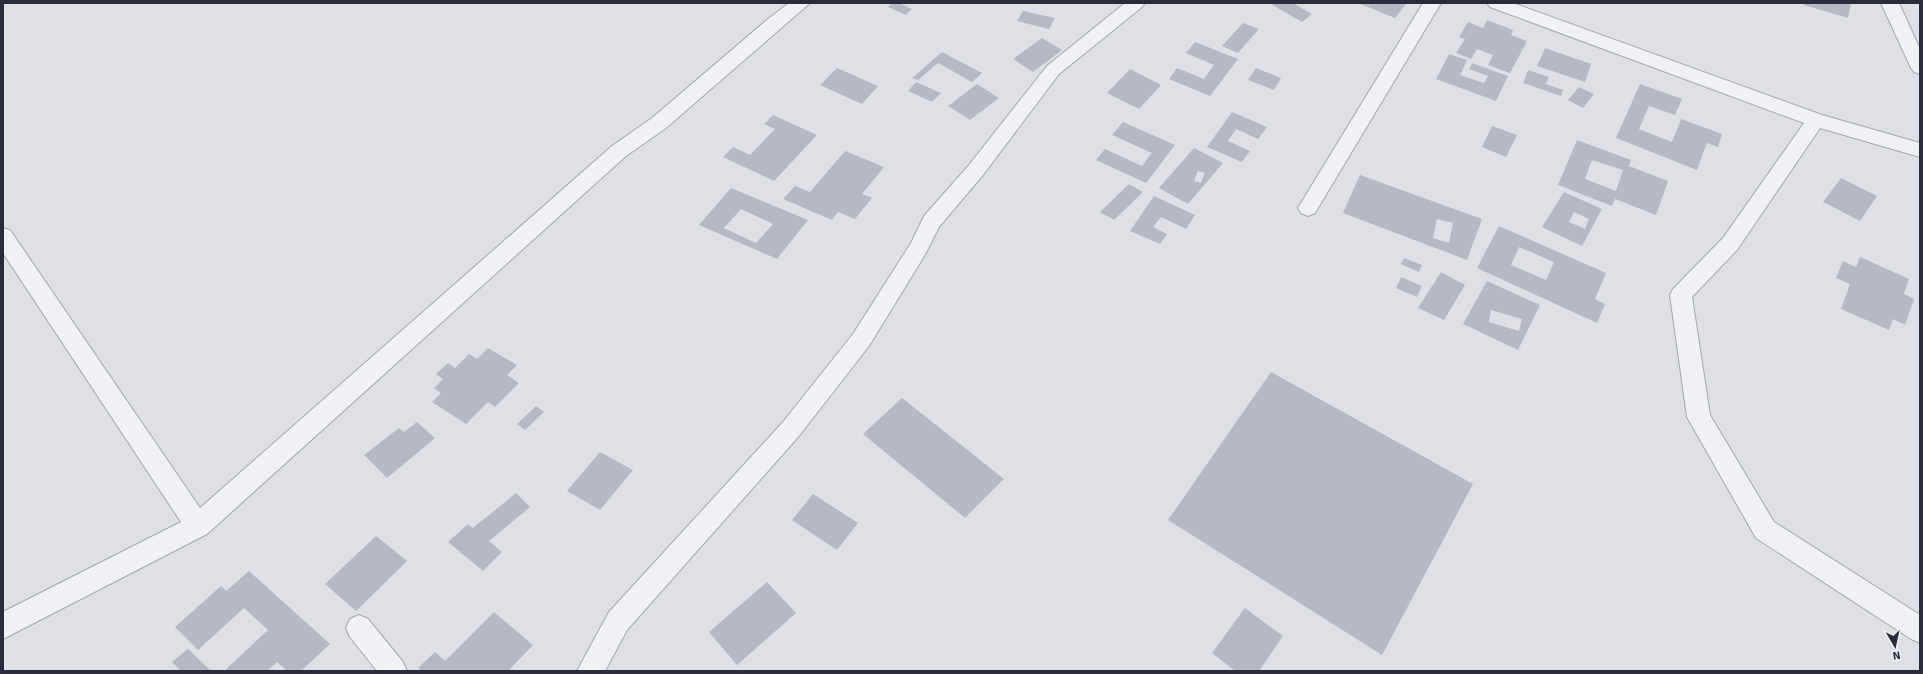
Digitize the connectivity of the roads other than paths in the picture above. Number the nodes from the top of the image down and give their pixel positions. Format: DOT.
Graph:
graph roads {
  1 [pos="801,3"];
  2 [pos="1136,3"];
  3 [pos="1432,3"];
  4 [pos="1496,3"];
  5 [pos="1890,3"];
  6 [pos="1920,68"];
  7 [pos="1816,120"];
  8 [pos="1920,150"];
  9 [pos="1308,208"];
  10 [pos="3,236"];
  11 [pos="198,526"];
  12 [pos="3,626"];
  13 [pos="359,628"];
  14 [pos="1920,630"];
  15 [pos="394,671"];
  16 [pos="590,671"];
  1 -- 11 [label="street"];
  2 -- 16 [label="street"];
  3 -- 9 [label="street"];
  4 -- 7 [label="street"];
  5 -- 6 [label="street"];
  7 -- 8 [label="street"];
  7 -- 14 [label="street"];
  10 -- 11 [label="street"];
  11 -- 12 [label="street"];
  13 -- 15 [label="street"];
}
